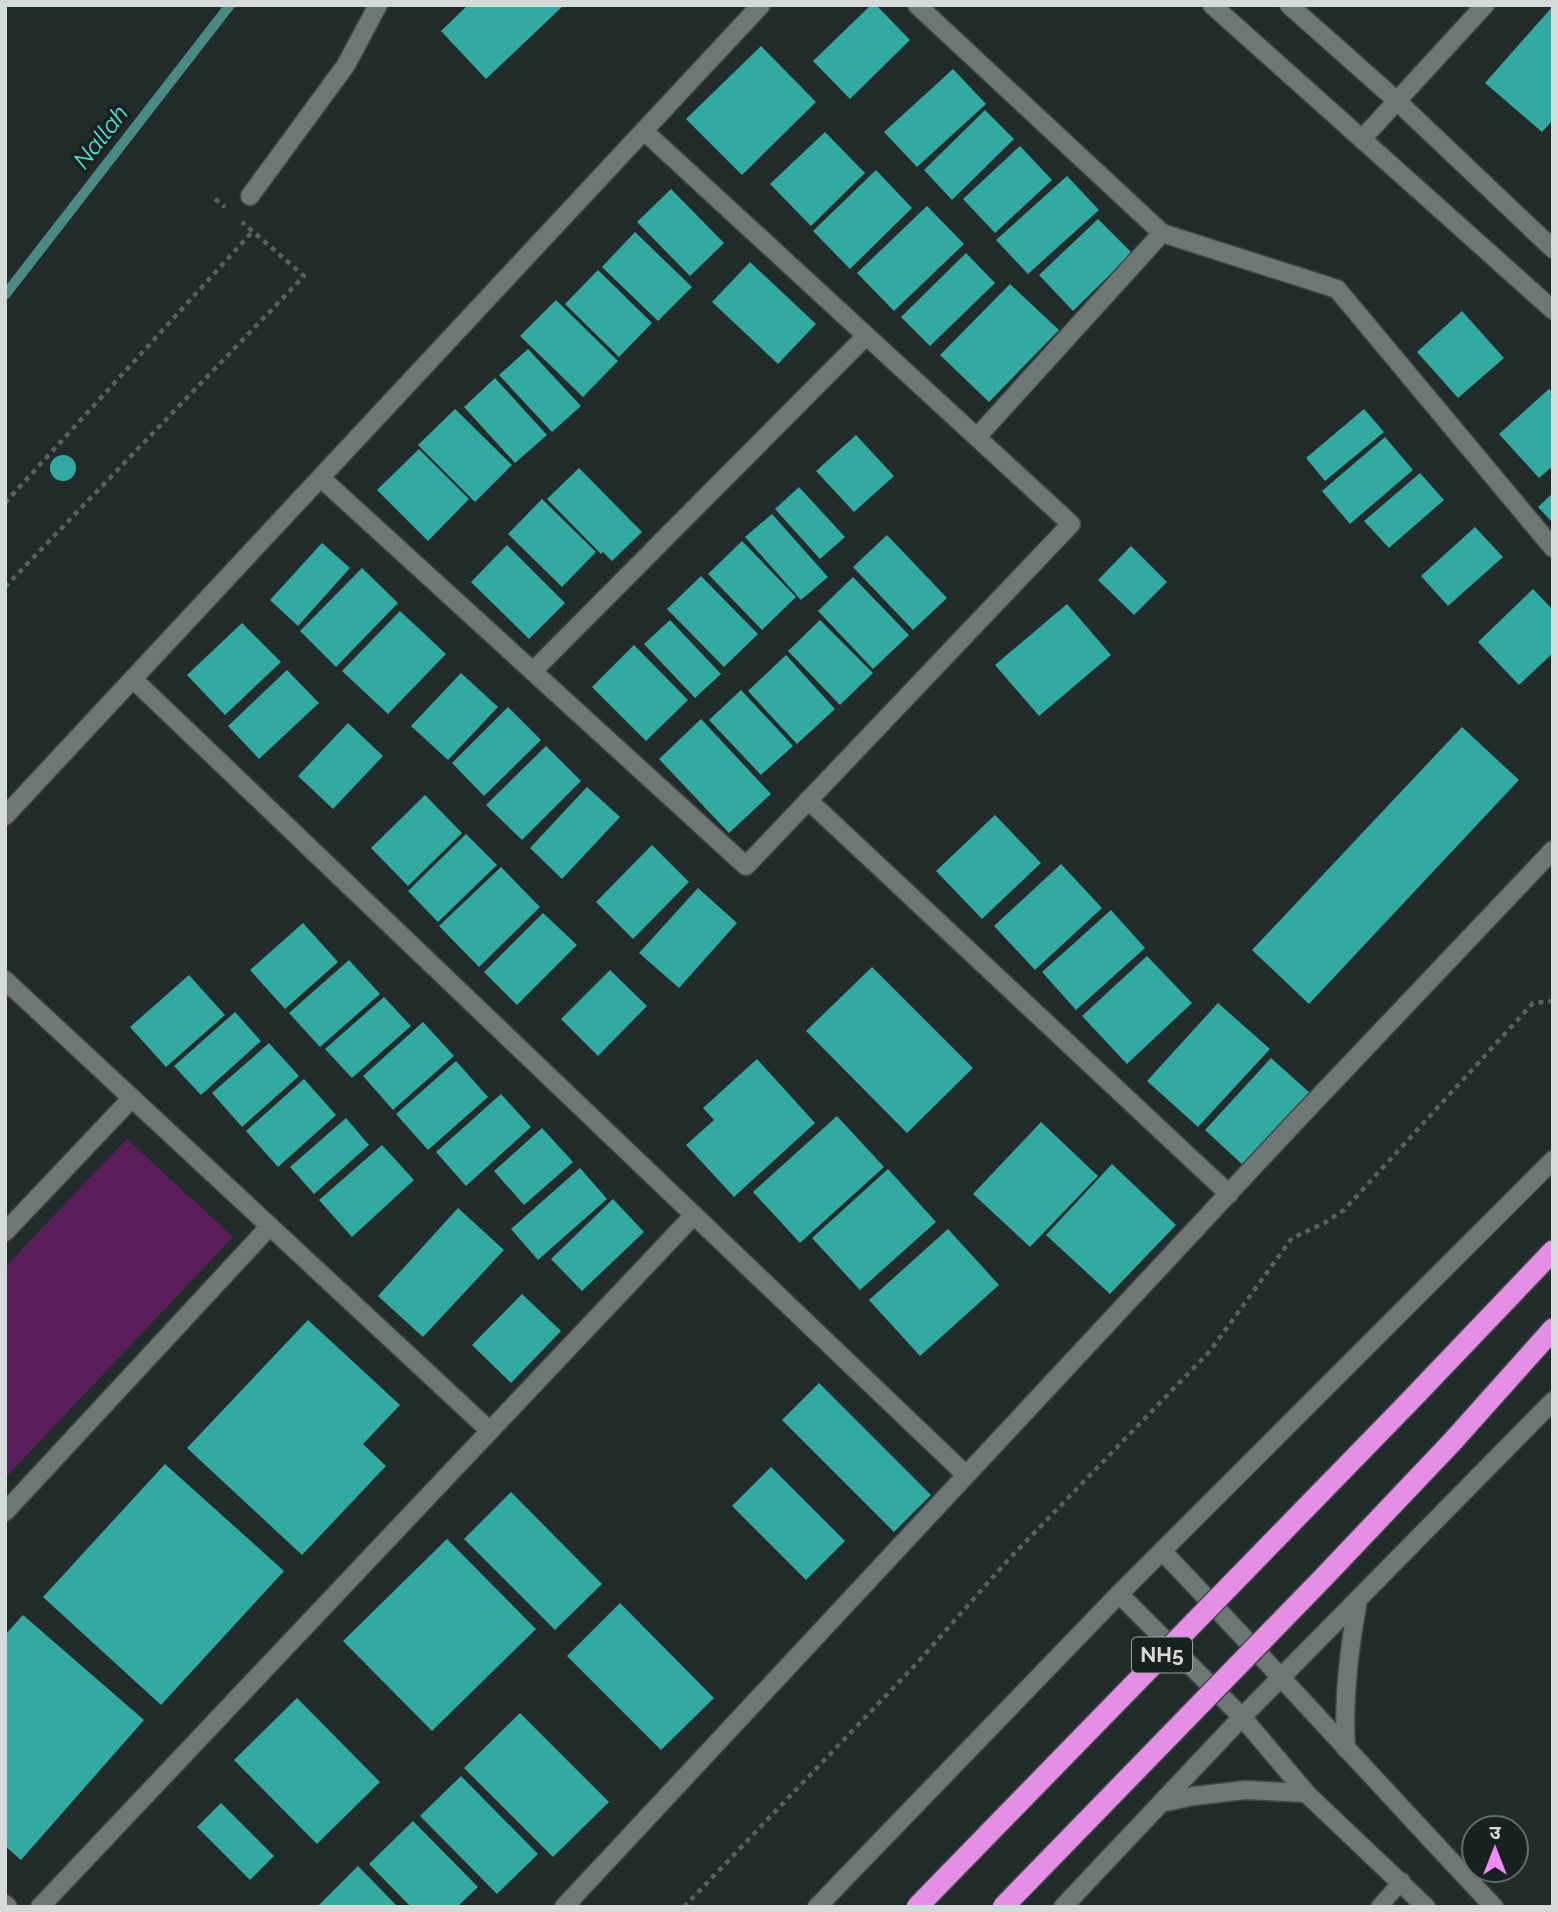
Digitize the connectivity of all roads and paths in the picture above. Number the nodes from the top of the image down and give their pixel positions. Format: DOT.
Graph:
graph roads {
  1 [pos="378,5"];
  2 [pos="761,5"];
  3 [pos="917,5"];
  4 [pos="1212,5"];
  5 [pos="1289,5"];
  6 [pos="1485,5"];
  7 [pos="1396,100"];
  8 [pos="644,131"];
  9 [pos="1362,139"];
  10 [pos="250,196"];
  11 [pos="215,198"];
  12 [pos="253,231"];
  13 [pos="1162,233"];
  14 [pos="1553,249"];
  15 [pos="1553,310"];
  16 [pos="866,336"];
  17 [pos="977,437"];
  18 [pos="321,478"];
  19 [pos="5,503"];
  20 [pos="1553,548"];
  21 [pos="5,587"];
  22 [pos="533,671"];
  23 [pos="133,679"];
  24 [pos="808,800"];
  25 [pos="5,816"];
  26 [pos="1553,850"];
  27 [pos="5,980"];
  28 [pos="1553,1001"];
  29 [pos="132,1098"];
  30 [pos="1553,1160"];
  31 [pos="1229,1194"];
  32 [pos="694,1215"];
  33 [pos="270,1226"];
  34 [pos="5,1232"];
  35 [pos="1553,1251"];
  36 [pos="1553,1329"];
  37 [pos="1553,1401"];
  38 [pos="489,1430"];
  39 [pos="966,1475"];
  40 [pos="5,1512"];
  41 [pos="1162,1551"];
  42 [pos="1118,1594"];
  43 [pos="1358,1599"];
  44 [pos="1283,1677"];
  45 [pos="1242,1717"];
  46 [pos="1346,1749"];
  47 [pos="1306,1793"];
  48 [pos="1161,1803"];
  49 [pos="1402,1881"];
  50 [pos="40,1907"];
  51 [pos="564,1907"];
  52 [pos="684,1907"];
  53 [pos="817,1907"];
  54 [pos="917,1907"];
  55 [pos="1003,1907"];
  56 [pos="1063,1907"];
  57 [pos="1379,1907"];
  58 [pos="1426,1907"];
  59 [pos="1494,1907"];
  1 -- 10 [label="street"];
  2 -- 8 [label="street"];
  3 -- 13 [label="street"];
  4 -- 9 [label="street"];
  5 -- 7 [label="street"];
  6 -- 7 [label="street"];
  7 -- 9 [label="street"];
  7 -- 14 [label="street"];
  8 -- 16 [label="street"];
  8 -- 18 [label="street"];
  9 -- 15 [label="street"];
  11 -- 12 [label="path"];
  12 -- 19 [label="path"];
  12 -- 21 [label="path"];
  13 -- 17 [label="street"];
  13 -- 20 [label="street"];
  16 -- 17 [label="street"];
  16 -- 22 [label="street"];
  17 -- 24 [label="street"];
  18 -- 22 [label="street"];
  18 -- 23 [label="street"];
  22 -- 24 [label="street"];
  23 -- 25 [label="street"];
  23 -- 32 [label="street"];
  24 -- 31 [label="street"];
  26 -- 31 [label="street"];
  27 -- 29 [label="street"];
  28 -- 52 [label="path"];
  29 -- 33 [label="street"];
  29 -- 34 [label="street"];
  30 -- 41 [label="street"];
  31 -- 39 [label="street"];
  32 -- 38 [label="street"];
  32 -- 39 [label="street"];
  33 -- 38 [label="street"];
  33 -- 40 [label="street"];
  35 -- 54 [label="highway, NH5, bridge"];
  36 -- 55 [label="highway, NH5, bridge"];
  37 -- 43 [label="street"];
  38 -- 50 [label="street"];
  39 -- 51 [label="street"];
  41 -- 42 [label="street"];
  41 -- 44 [label="street"];
  42 -- 45 [label="street"];
  42 -- 53 [label="street"];
  43 -- 44 [label="street"];
  43 -- 46 [label="street"];
  44 -- 45 [label="street"];
  44 -- 46 [label="street"];
  45 -- 47 [label="street"];
  45 -- 48 [label="street"];
  46 -- 59 [label="street"];
  47 -- 48 [label="street"];
  47 -- 49 [label="street"];
  48 -- 56 [label="street"];
  49 -- 57 [label="lane"];
  49 -- 58 [label="street"];
}
